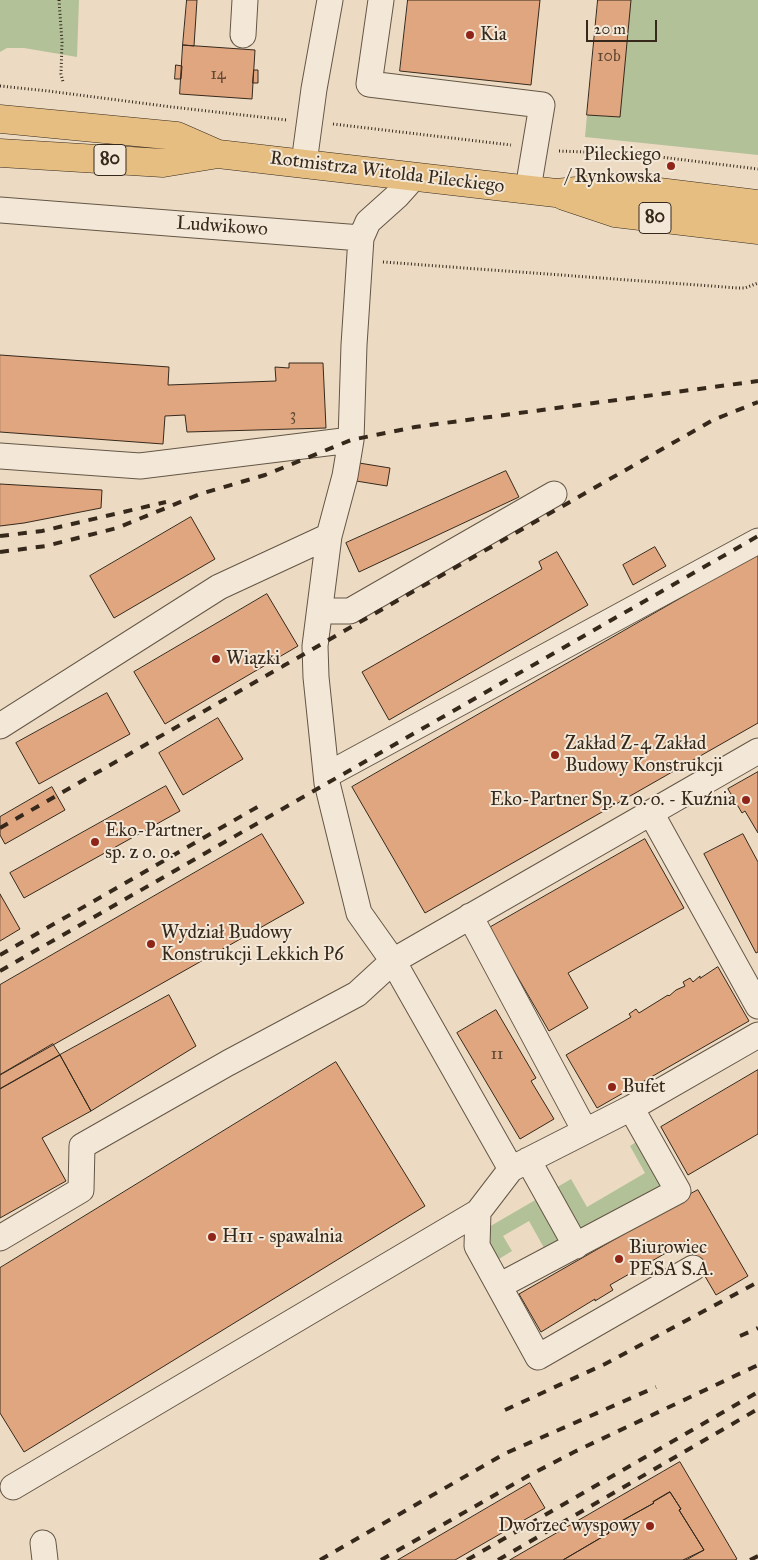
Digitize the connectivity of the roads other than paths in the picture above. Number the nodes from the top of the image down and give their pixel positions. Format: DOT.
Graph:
graph roads {
  1 [pos="245,0"];
  2 [pos="330,0"];
  3 [pos="381,0"];
  4 [pos="243,35"];
  5 [pos="0,119"];
  6 [pos="0,154"];
  7 [pos="218,154"];
  8 [pos="304,163"];
  9 [pos="414,177"];
  10 [pos="528,189"];
  11 [pos="556,193"];
  12 [pos="758,204"];
  13 [pos="0,210"];
  14 [pos="758,230"];
  15 [pos="360,249"];
  16 [pos="351,440"];
  17 [pos="0,456"];
  18 [pos="554,494"];
  19 [pos="329,536"];
  20 [pos="758,541"];
  21 [pos="320,610"];
  22 [pos="0,726"];
  23 [pos="758,751"];
  24 [pos="326,775"];
  25 [pos="651,813"];
  26 [pos="470,916"];
  27 [pos="393,961"];
  28 [pos="758,1006"];
  29 [pos="758,1036"];
  30 [pos="631,1108"];
  31 [pos="585,1131"];
  32 [pos="519,1164"];
  33 [pos="478,1212"];
  34 [pos="0,1238"];
  35 [pos="576,1246"];
  36 [pos="693,1268"];
  37 [pos="499,1286"];
  38 [pos="13,1487"];
  1 -- 4 [label="street"];
  2 -- 8 [label="street"];
  3 -- 10 [label="street"];
  5 -- 7 [label="main road, Rotmistrza Witolda Pileckiego / 80"];
  6 -- 7 [label="main road, Rotmistrza Witolda Pileckiego / 80"];
  7 -- 8 [label="main road, Rotmistrza Witolda Pileckiego / 80"];
  8 -- 9 [label="main road, Rotmistrza Witolda Pileckiego / 80"];
  9 -- 10 [label="main road, Rotmistrza Witolda Pileckiego / 80"];
  9 -- 15 [label="street"];
  10 -- 11 [label="main road, Rotmistrza Witolda Pileckiego / 80"];
  11 -- 12 [label="main road, Rotmistrza Witolda Pileckiego / 80"];
  11 -- 14 [label="main road, Rotmistrza Witolda Pileckiego / 80"];
  13 -- 15 [label="street, Ludwikowo"];
  15 -- 16 [label="street"];
  16 -- 17 [label="street"];
  16 -- 19 [label="street"];
  18 -- 21 [label="street"];
  19 -- 21 [label="street"];
  19 -- 22 [label="street"];
  20 -- 24 [label="street"];
  21 -- 24 [label="street"];
  23 -- 25 [label="street"];
  24 -- 27 [label="street"];
  25 -- 26 [label="street"];
  25 -- 28 [label="street"];
  26 -- 27 [label="street"];
  26 -- 31 [label="street"];
  27 -- 32 [label="street"];
  27 -- 34 [label="street"];
  29 -- 30 [label="street"];
  30 -- 31 [label="street"];
  30 -- 35 [label="street"];
  31 -- 32 [label="street"];
  32 -- 33 [label="street"];
  32 -- 35 [label="street"];
  33 -- 37 [label="street"];
  33 -- 38 [label="street"];
  35 -- 37 [label="street"];
  36 -- 37 [label="street"];
}
